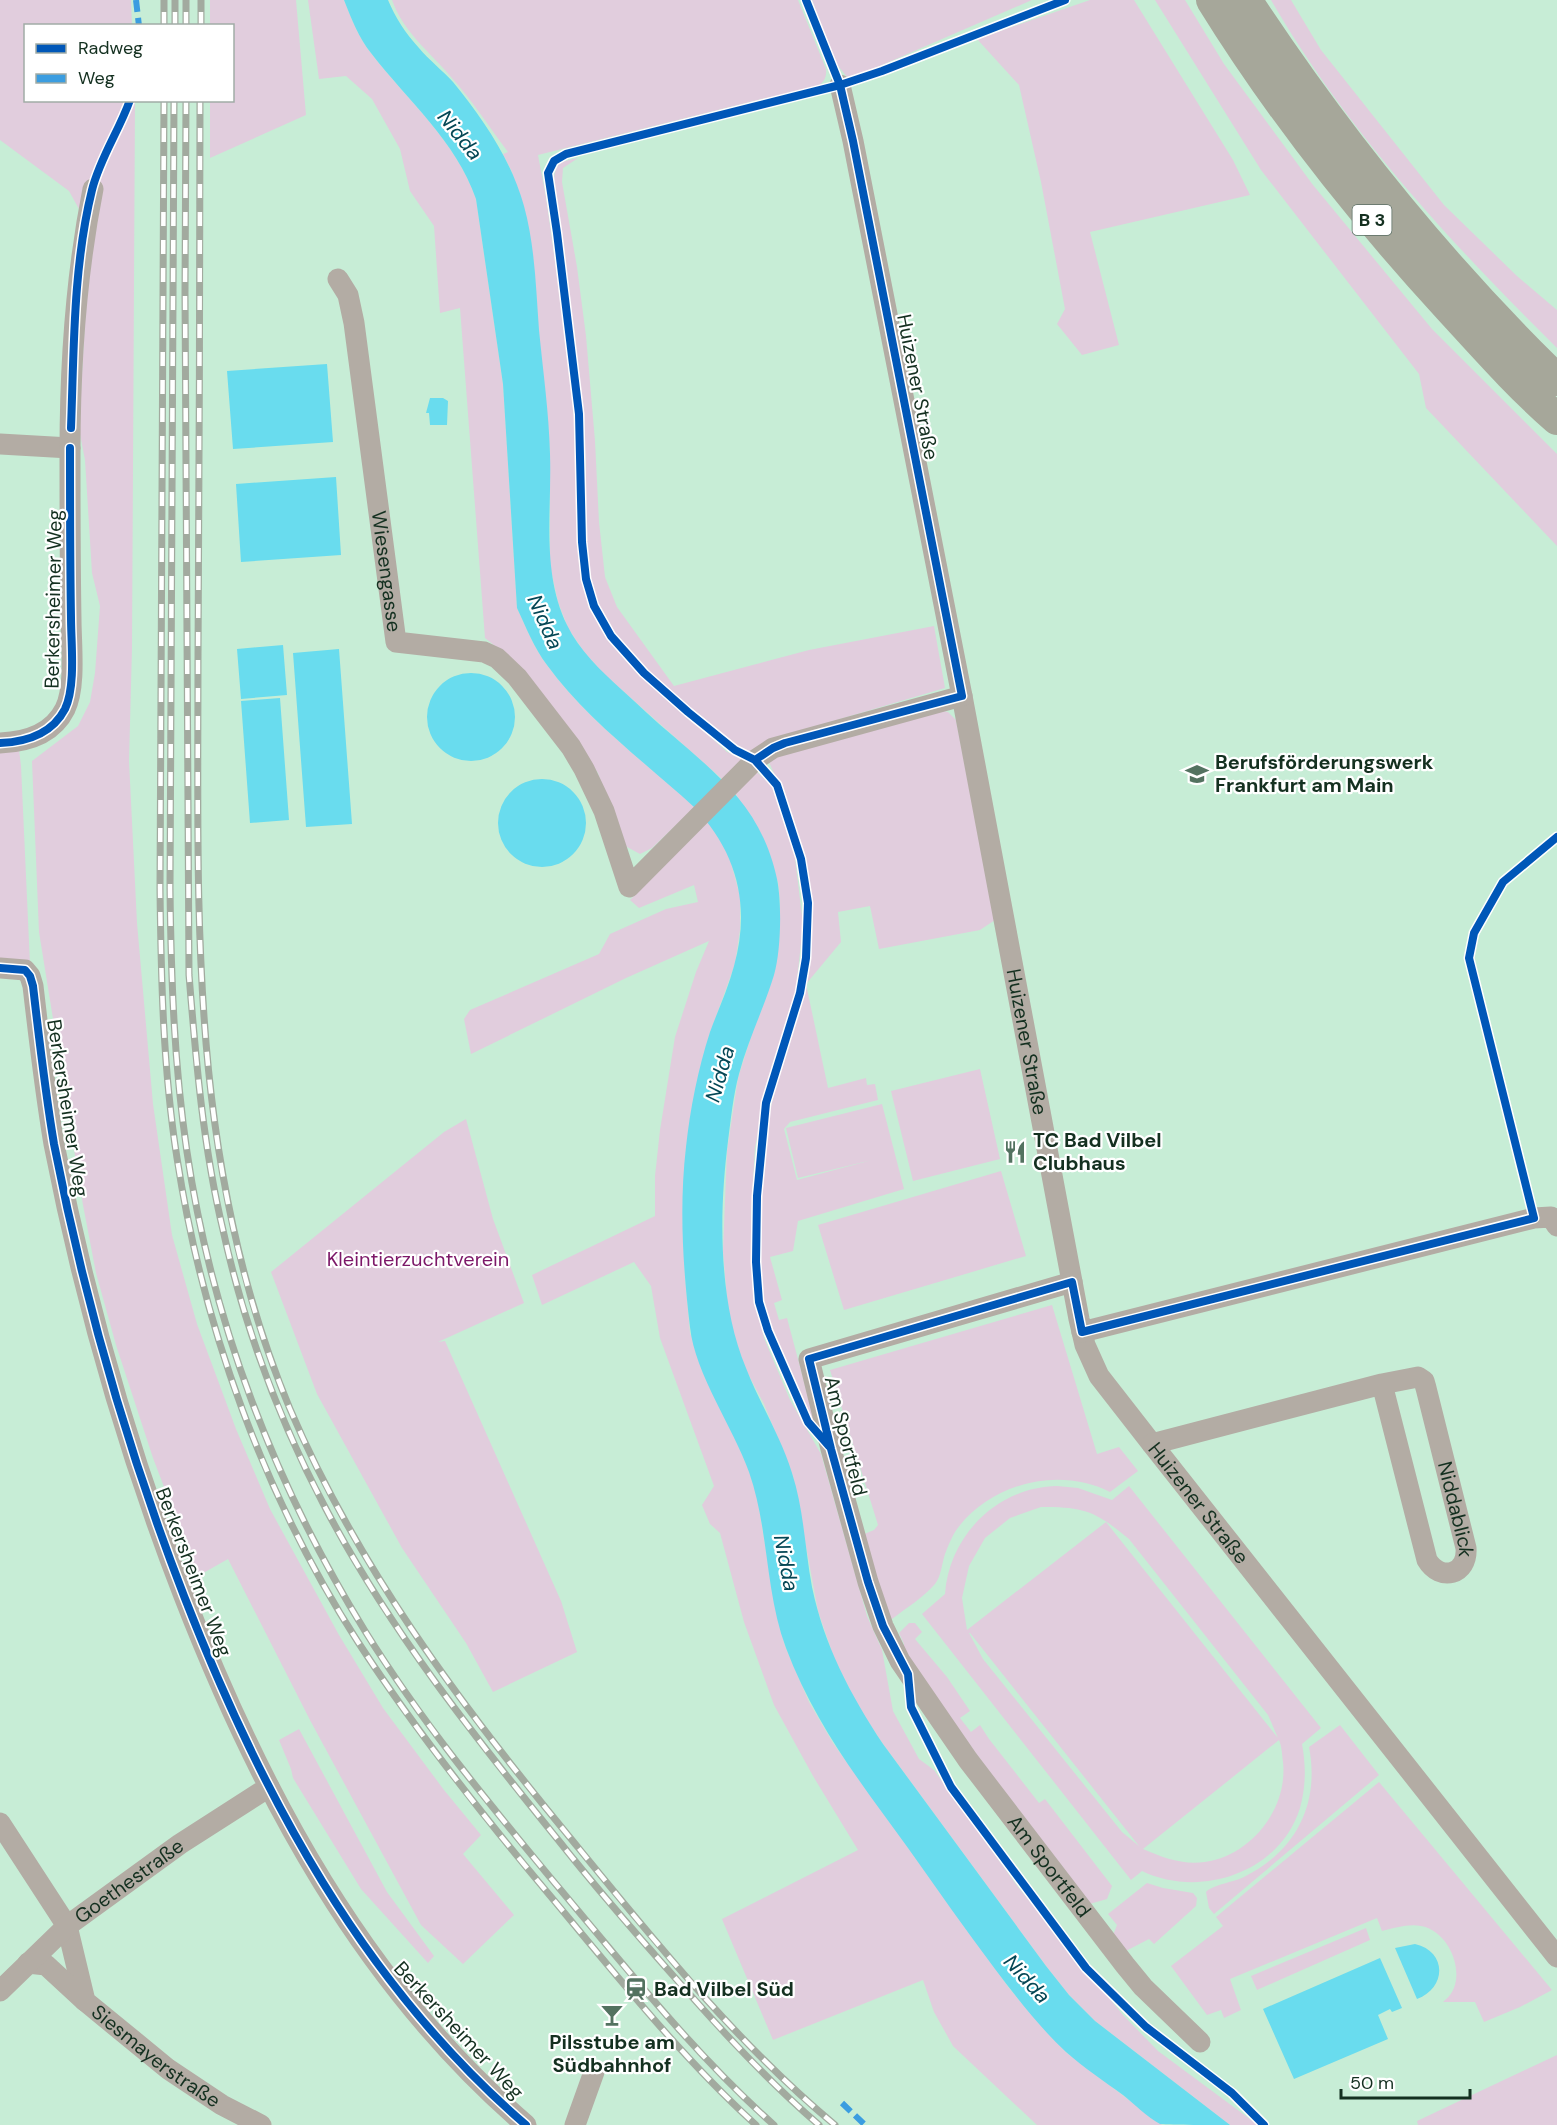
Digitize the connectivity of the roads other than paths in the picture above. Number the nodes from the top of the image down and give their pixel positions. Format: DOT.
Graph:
graph roads {
  1 [pos="1212,0"];
  2 [pos="1246,0"];
  3 [pos="840,84"];
  4 [pos="93,189"];
  5 [pos="338,279"];
  6 [pos="1557,380"];
  7 [pos="1557,419"];
  8 [pos="0,444"];
  9 [pos="70,448"];
  10 [pos="962,696"];
  11 [pos="0,743"];
  12 [pos="0,968"];
  13 [pos="1557,1226"];
  14 [pos="1072,1282"];
  15 [pos="1082,1332"];
  16 [pos="1382,1384"];
  17 [pos="1152,1444"];
  18 [pos="268,1787"];
  19 [pos="0,1823"];
  20 [pos="67,1926"];
  21 [pos="1557,1958"];
  22 [pos="28,1963"];
  23 [pos="0,1991"];
  24 [pos="85,2001"];
  25 [pos="1200,2042"];
  26 [pos="594,2072"];
  27 [pos="261,2125"];
  28 [pos="526,2125"];
  29 [pos="575,2125"];
  1 -- 7 [label="highway, B 3"];
  2 -- 6 [label="highway, B 3"];
  3 -- 10 [label="street, Huizener Straße"];
  4 -- 9 [label="street, Berkersheimer Weg"];
  5 -- 10 [label="street, Wiesengasse"];
  8 -- 9 [label="street"];
  9 -- 11 [label="street, Berkersheimer Weg"];
  10 -- 14 [label="street, Huizener Straße"];
  12 -- 18 [label="street, Berkersheimer Weg"];
  13 -- 15 [label="street"];
  14 -- 15 [label="street, Huizener Straße"];
  14 -- 25 [label="street, Am Sportfeld"];
  15 -- 17 [label="street, Huizener Straße"];
  16 -- 16 [label="street, Niddablick"];
  16 -- 17 [label="street, Niddablick"];
  17 -- 21 [label="street, Huizener Straße"];
  18 -- 20 [label="street, Goethestraße"];
  18 -- 28 [label="street, Berkersheimer Weg"];
  19 -- 20 [label="street, Siesmayerstraße"];
  20 -- 22 [label="street, Goethestraße"];
  20 -- 24 [label="street, Siesmayerstraße"];
  22 -- 23 [label="street, Goethestraße"];
  22 -- 24 [label="street, Siesmayerstraße"];
  24 -- 27 [label="street, Siesmayerstraße"];
  26 -- 29 [label="street"];
}
